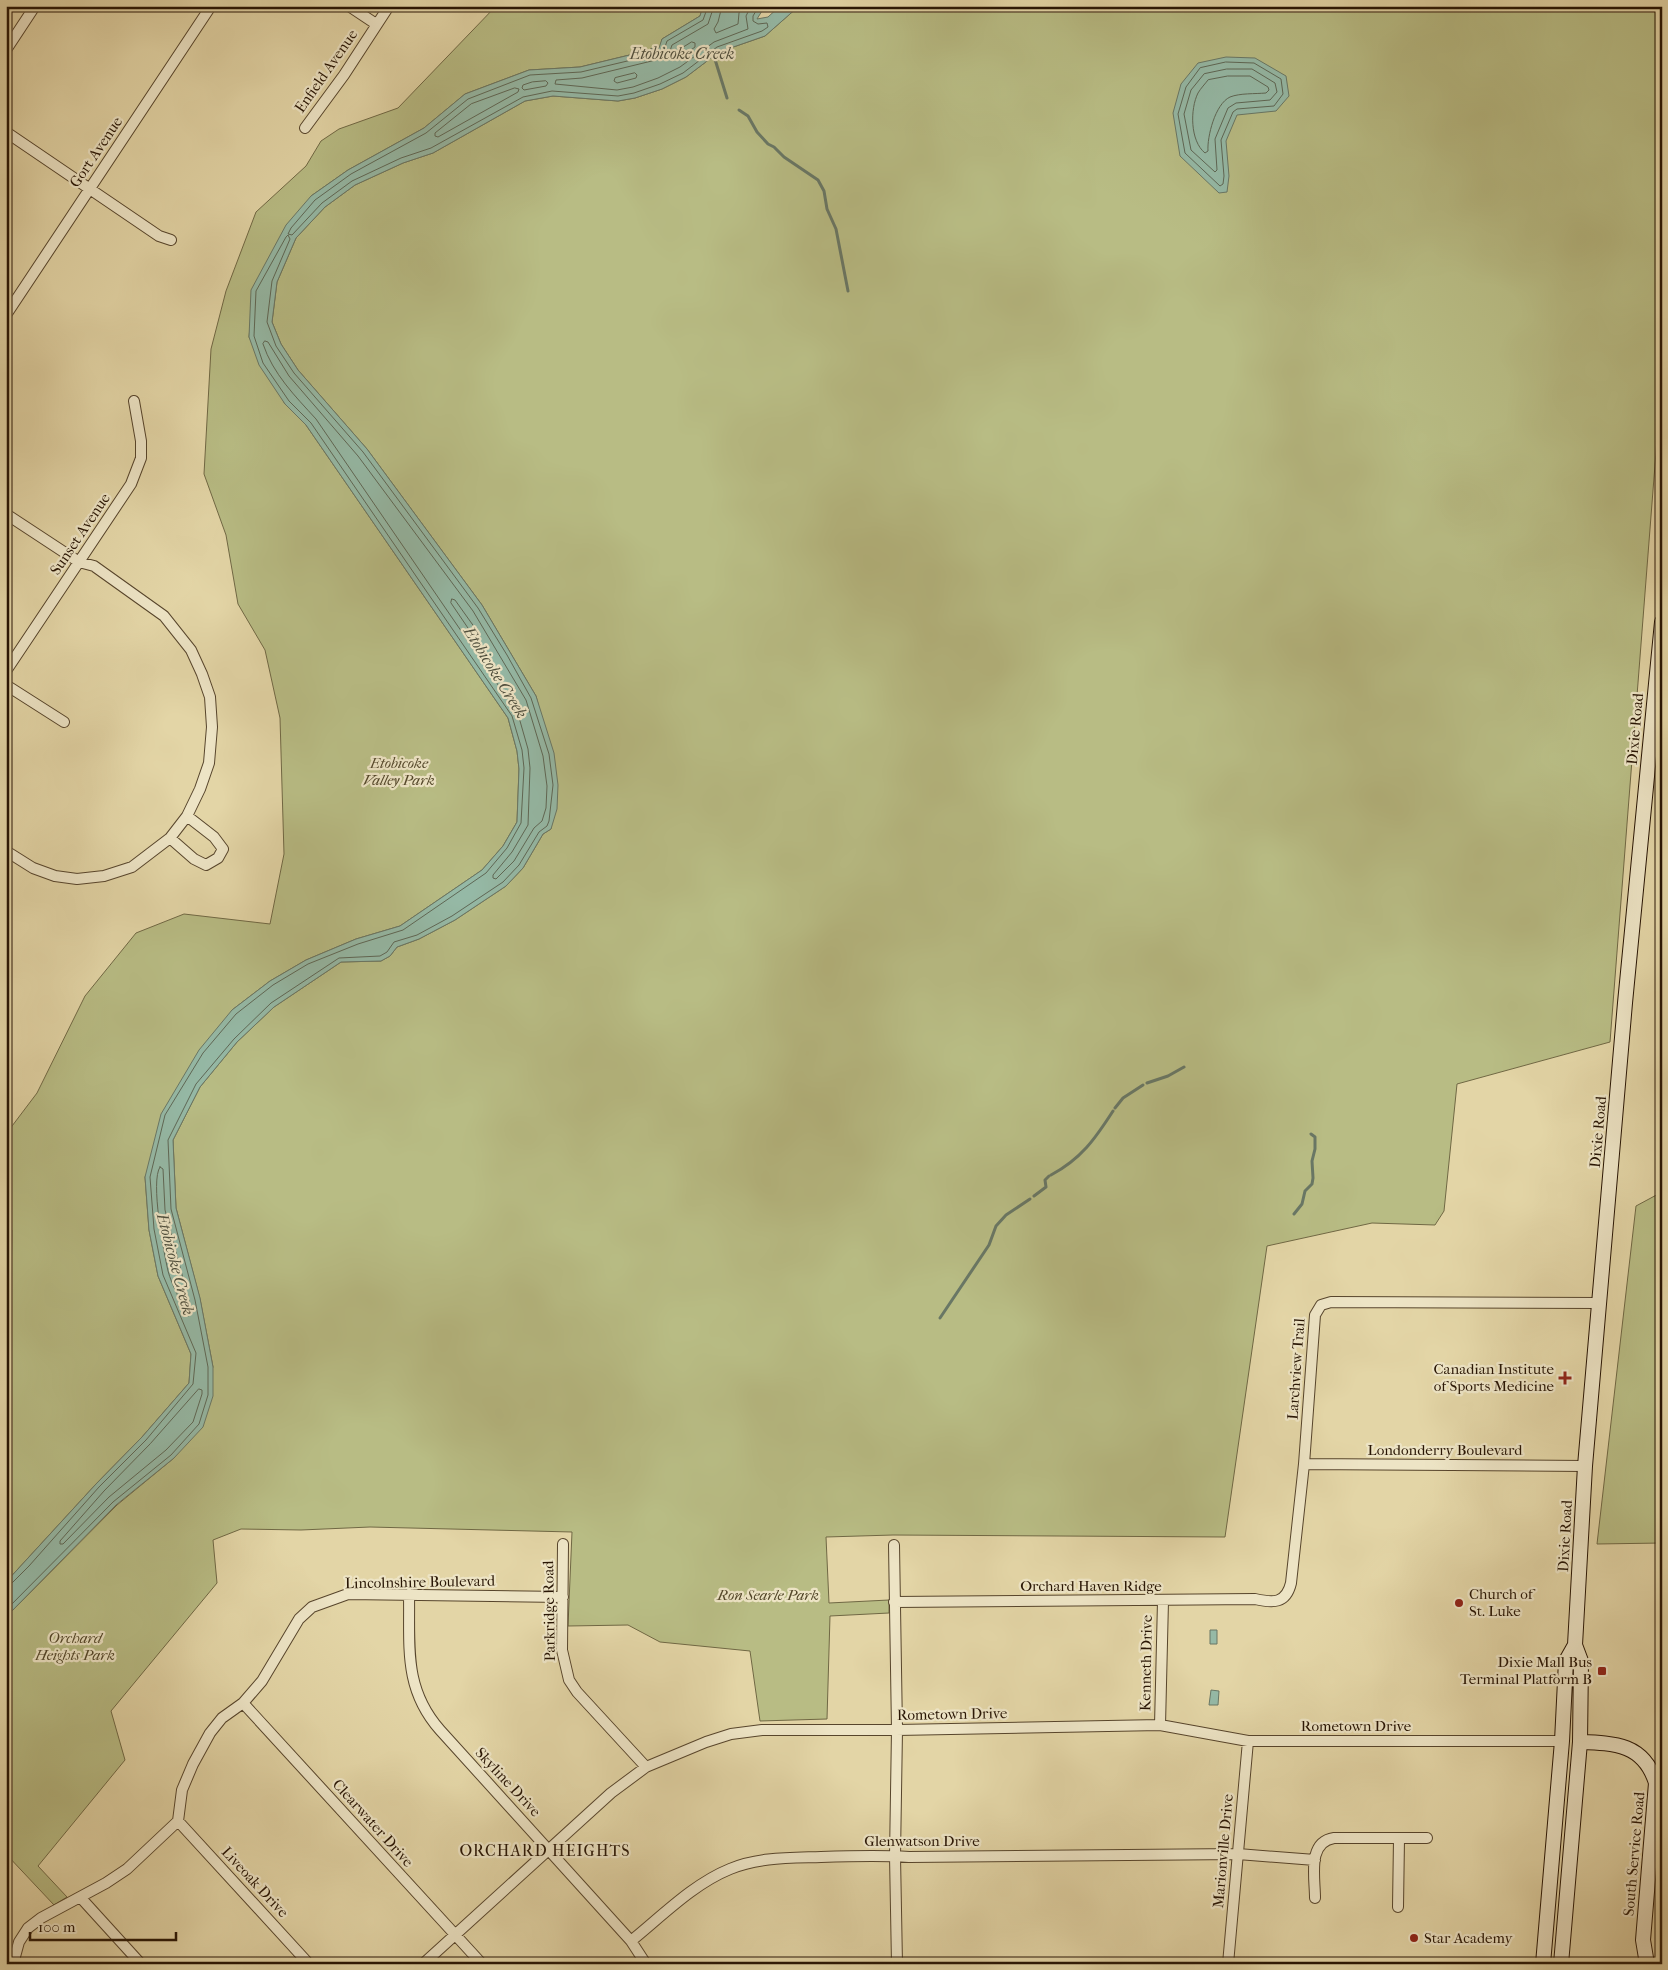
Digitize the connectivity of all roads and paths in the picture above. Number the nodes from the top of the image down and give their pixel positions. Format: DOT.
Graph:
graph roads {
  1 [pos="35,6"];
  2 [pos="211,6"];
  3 [pos="349,6"];
  4 [pos="390,6"];
  5 [pos="376,24"];
  6 [pos="6,50"];
  7 [pos="305,128"];
  8 [pos="6,132"];
  9 [pos="90,188"];
  10 [pos="171,240"];
  11 [pos="6,315"];
  12 [pos="134,401"];
  13 [pos="6,514"];
  14 [pos="80,562"];
  15 [pos="1662,622"];
  16 [pos="6,671"];
  17 [pos="6,685"];
  18 [pos="64,722"];
  19 [pos="186,816"];
  20 [pos="170,838"];
  21 [pos="6,851"];
  22 [pos="1600,1303"];
  23 [pos="1304,1464"];
  24 [pos="1585,1466"];
  25 [pos="563,1544"];
  26 [pos="894,1545"];
  27 [pos="409,1594"];
  28 [pos="563,1596"];
  29 [pos="1286,1596"];
  30 [pos="1163,1601"];
  31 [pos="894,1602"];
  32 [pos="1575,1645"];
  33 [pos="243,1703"];
  34 [pos="1160,1725"];
  35 [pos="897,1730"];
  36 [pos="1248,1741"];
  37 [pos="1562,1741"];
  38 [pos="1580,1742"];
  39 [pos="646,1767"];
  40 [pos="178,1821"];
  41 [pos="1427,1838"];
  42 [pos="1399,1839"];
  43 [pos="548,1848"];
  44 [pos="1238,1854"];
  45 [pos="895,1856"];
  46 [pos="1314,1860"];
  47 [pos="80,1898"];
  48 [pos="1314,1898"];
  49 [pos="1398,1907"];
  50 [pos="455,1935"];
  51 [pos="631,1940"];
  52 [pos="13,1964"];
  53 [pos="141,1964"];
  54 [pos="309,1964"];
  55 [pos="423,1964"];
  56 [pos="482,1964"];
  57 [pos="646,1964"];
  58 [pos="897,1964"];
  59 [pos="1228,1964"];
  60 [pos="1543,1964"];
  61 [pos="1561,1964"];
  62 [pos="1647,1964"];
  1 -- 6 [label="street"];
  2 -- 9 [label="street, Gort Avenue"];
  3 -- 5 [label="street"];
  4 -- 5 [label="street, Enfield Avenue"];
  5 -- 7 [label="street, Enfield Avenue"];
  8 -- 9 [label="street"];
  9 -- 10 [label="street"];
  9 -- 11 [label="street, Gort Avenue"];
  12 -- 14 [label="street, Sunset Avenue"];
  13 -- 14 [label="street"];
  14 -- 16 [label="street, Sunset Avenue"];
  14 -- 19 [label="street"];
  15 -- 22 [label="main road, Dixie Road"];
  17 -- 18 [label="street"];
  19 -- 20 [label="street"];
  19 -- 20 [label="street"];
  20 -- 21 [label="street"];
  22 -- 23 [label="street, Larchview Trail"];
  22 -- 24 [label="main road, Dixie Road"];
  23 -- 24 [label="street, Londonderry Boulevard"];
  23 -- 29 [label="street, Larchview Trail"];
  24 -- 32 [label="main road, Dixie Road"];
  25 -- 28 [label="street, Parkridge Road"];
  26 -- 31 [label="street"];
  27 -- 28 [label="street, Lincolnshire Boulevard"];
  27 -- 33 [label="street, Lincolnshire Boulevard"];
  27 -- 43 [label="street, Skyline Drive"];
  28 -- 39 [label="street, Parkridge Road"];
  29 -- 30 [label="street, Orchard Haven Ridge"];
  30 -- 31 [label="street, Orchard Haven Ridge"];
  30 -- 34 [label="street, Kenneth Drive"];
  31 -- 35 [label="street"];
  32 -- 37 [label="main road, Dixie Road"];
  32 -- 38 [label="main road, Dixie Road"];
  33 -- 40 [label="street, Lincolnshire Boulevard"];
  33 -- 50 [label="street, Clearwater Drive"];
  34 -- 35 [label="street, Rometown Drive"];
  34 -- 36 [label="street, Rometown Drive"];
  35 -- 39 [label="street, Rometown Drive"];
  35 -- 45 [label="street"];
  36 -- 37 [label="street, Rometown Drive"];
  36 -- 44 [label="street, Marionville Drive"];
  37 -- 60 [label="main road, Dixie Road"];
  38 -- 61 [label="main road, Dixie Road"];
  38 -- 62 [label="main road, South Service Road"];
  39 -- 43 [label="street, Rometown Drive"];
  40 -- 47 [label="street"];
  40 -- 54 [label="street, Liveoak Drive"];
  41 -- 42 [label="street"];
  42 -- 46 [label="street"];
  42 -- 49 [label="street"];
  43 -- 50 [label="street, Rometown Drive"];
  43 -- 51 [label="street, Skyline Drive"];
  44 -- 45 [label="street, Glenwatson Drive"];
  44 -- 46 [label="street, Glenwatson Drive"];
  44 -- 59 [label="street, Marionville Drive"];
  45 -- 51 [label="street, Glenwatson Drive"];
  45 -- 58 [label="street"];
  46 -- 48 [label="street"];
  47 -- 52 [label="street"];
  47 -- 53 [label="street"];
  50 -- 55 [label="street, Rometown Drive"];
  50 -- 56 [label="street, Clearwater Drive"];
  51 -- 57 [label="street, Skyline Drive"];
}
